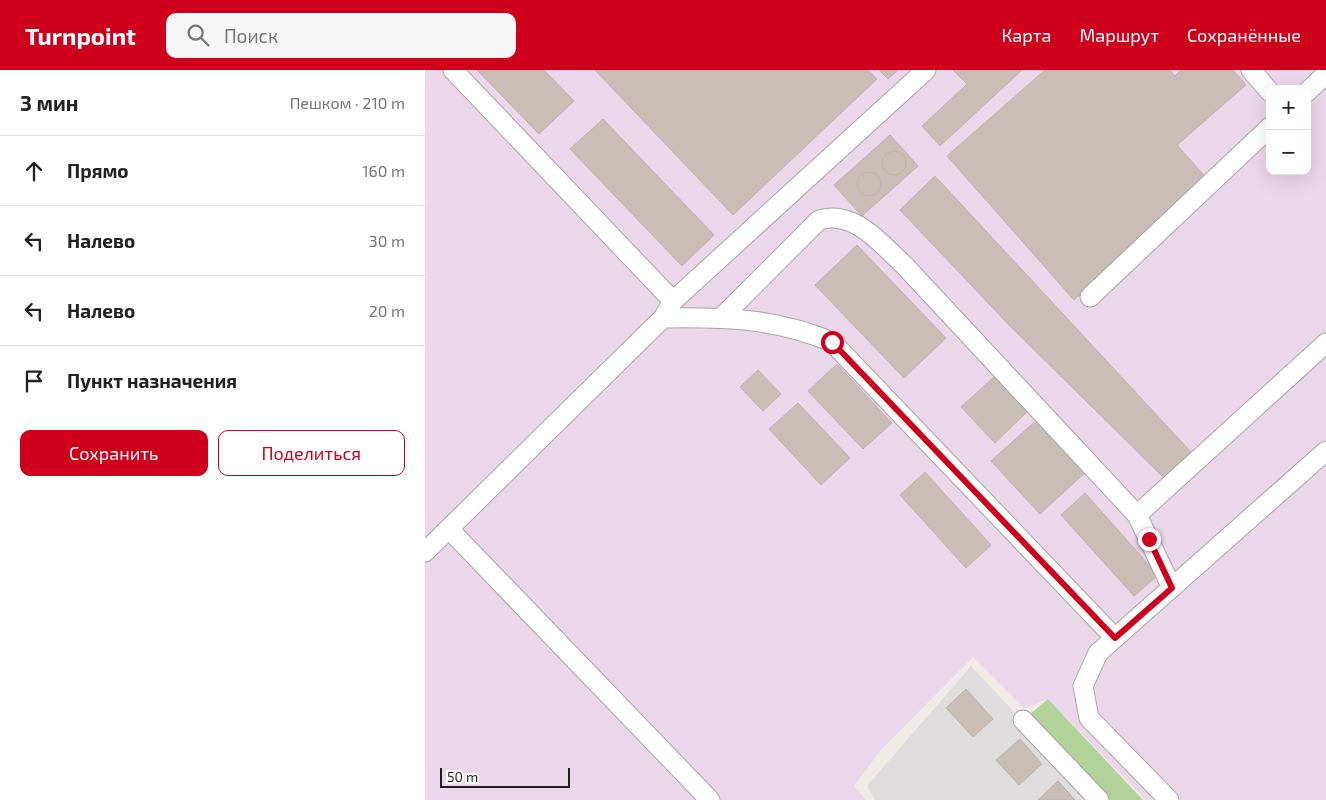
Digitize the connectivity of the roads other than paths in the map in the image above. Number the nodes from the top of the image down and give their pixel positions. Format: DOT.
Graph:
graph roads {
  1 [pos="453,70"];
  2 [pos="926,70"];
  3 [pos="1251,70"];
  4 [pos="1326,74"];
  5 [pos="1266,87"];
  6 [pos="1311,88"];
  7 [pos="1267,130"];
  8 [pos="1090,297"];
  9 [pos="673,301"];
  10 [pos="722,317"];
  11 [pos="663,318"];
  12 [pos="1326,343"];
  13 [pos="1326,451"];
  14 [pos="1137,515"];
  15 [pos="449,529"];
  16 [pos="425,552"];
  17 [pos="1172,588"];
  18 [pos="1115,638"];
  19 [pos="1023,720"];
  20 [pos="710,800"];
  21 [pos="1099,800"];
  22 [pos="1169,800"];
  1 -- 9 [label="lane"];
  2 -- 9 [label="lane"];
  3 -- 5 [label="lane"];
  4 -- 6 [label="lane"];
  7 -- 8 [label="lane"];
  9 -- 11 [label="lane"];
  10 -- 11 [label="lane"];
  10 -- 14 [label="lane"];
  10 -- 18 [label="lane"];
  11 -- 15 [label="lane"];
  12 -- 14 [label="lane"];
  13 -- 17 [label="lane"];
  14 -- 17 [label="lane"];
  15 -- 16 [label="lane"];
  15 -- 20 [label="lane"];
  17 -- 18 [label="lane"];
  18 -- 22 [label="lane"];
  19 -- 21 [label="lane"];
}
